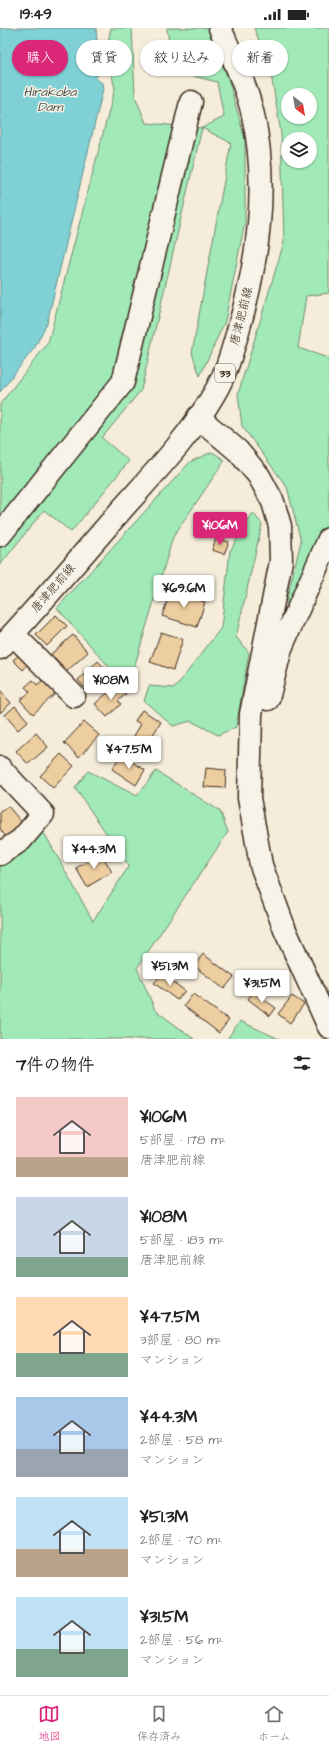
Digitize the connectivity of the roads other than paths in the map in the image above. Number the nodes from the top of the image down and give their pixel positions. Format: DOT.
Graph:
graph roads {
  1 [pos="220,28"];
  2 [pos="191,102"];
  3 [pos="198,417"];
  4 [pos="0,535"];
  5 [pos="329,539"];
  6 [pos="7,641"];
  7 [pos="74,696"];
  8 [pos="251,714"];
  9 [pos="0,768"];
  10 [pos="0,854"];
  11 [pos="329,1027"];
  1 -- 3 [label="street, 唐津肥前線 / 33"];
  2 -- 4 [label="street"];
  3 -- 6 [label="street, 唐津肥前線 / 33"];
  3 -- 8 [label="street"];
  5 -- 8 [label="street"];
  6 -- 7 [label="street"];
  8 -- 11 [label="street"];
  9 -- 10 [label="street"];
}
